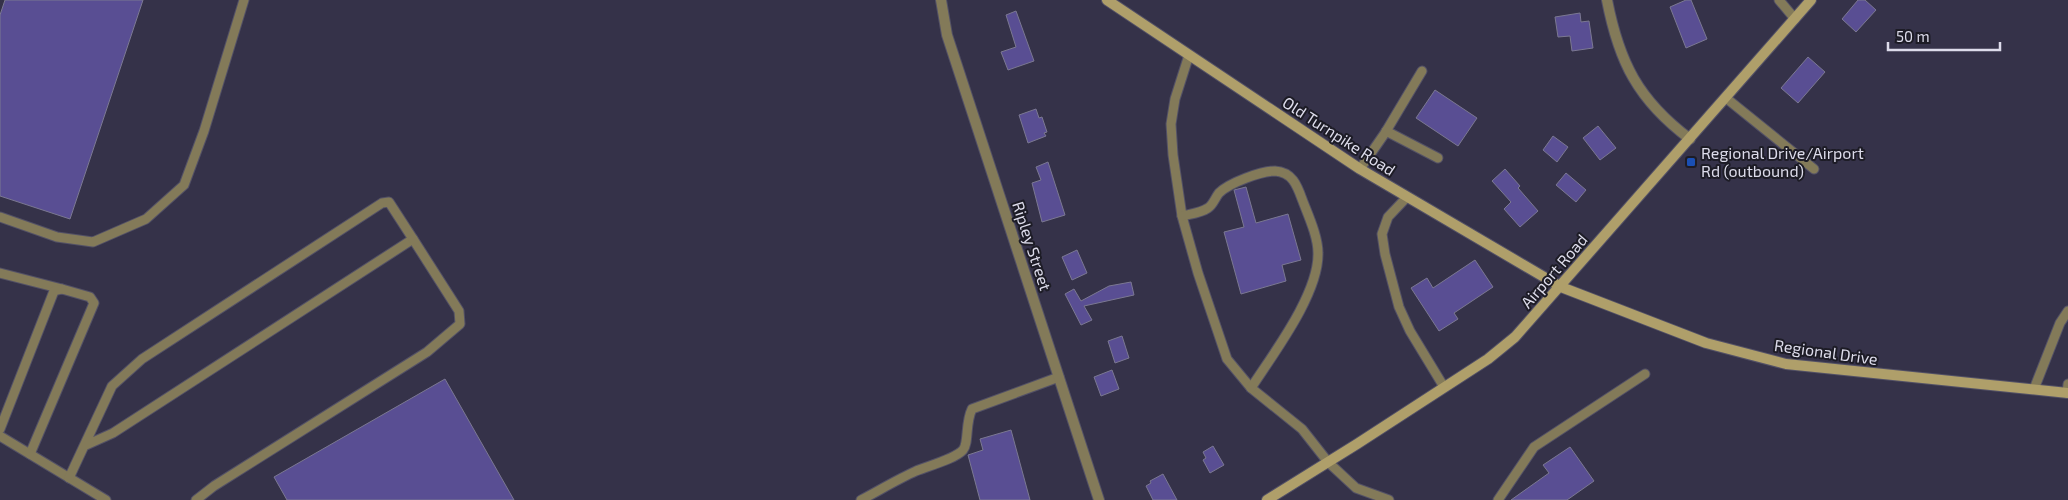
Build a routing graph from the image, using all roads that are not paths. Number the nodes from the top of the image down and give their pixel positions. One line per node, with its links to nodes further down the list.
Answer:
1 (244, 0): 19 (lane)
2 (941, 0): 26 (street, Ripley Street)
3 (1107, 0): 7 (street, Old Turnpike Road)
4 (1607, 0): 13 (street)
5 (1779, 0): 8 (lane)
6 (1811, 0): 8 (street, Airport Road)
7 (1120, 4): 9 (street, Old Turnpike Road)
8 (1795, 19): 11 (street, Airport Road)
9 (1189, 55): 15 (street, Old Turnpike Road); 18 (lane)
10 (1422, 71): 12 (lane)
11 (1726, 98): 13 (street, Airport Road); 16 (lane)
12 (1386, 131): 14 (lane); 15 (lane)
13 (1690, 139): 22 (street, Airport Road)
14 (1438, 158)
15 (1360, 169): 17 (street, Old Turnpike Road)
16 (1814, 169)
17 (1407, 197): 22 (street, Old Turnpike Road); 28 (lane)
18 (1182, 216): 27 (lane); 27 (lane)
19 (0, 218)
20 (413, 239): 33 (lane); 33 (lane); 38 (lane)
21 (0, 272): 23 (lane)
22 (1561, 287): 28 (street, Airport Road); 29 (street, Regional Drive)
23 (62, 289): 31 (lane); 34 (lane)
24 (2068, 311): 29 (lane)
25 (1645, 374): 43 (lane)
26 (1059, 377): 39 (lane); 40 (street, Ripley Street)
27 (1251, 388): 35 (lane)
28 (1444, 388): 35 (street, Airport Road)
29 (2034, 389): 30 (street, Regional Drive)
30 (2068, 390)
31 (0, 429)
32 (0, 436): 34 (lane)
33 (84, 446): 36 (lane)
34 (30, 454): 36 (lane)
35 (1328, 462): 41 (street, Airport Road); 42 (lane)
36 (69, 478): 37 (lane)
37 (106, 500)
38 (196, 500)
39 (861, 500)
40 (1100, 500)
41 (1267, 500)
42 (1389, 500)
43 (1498, 500)

